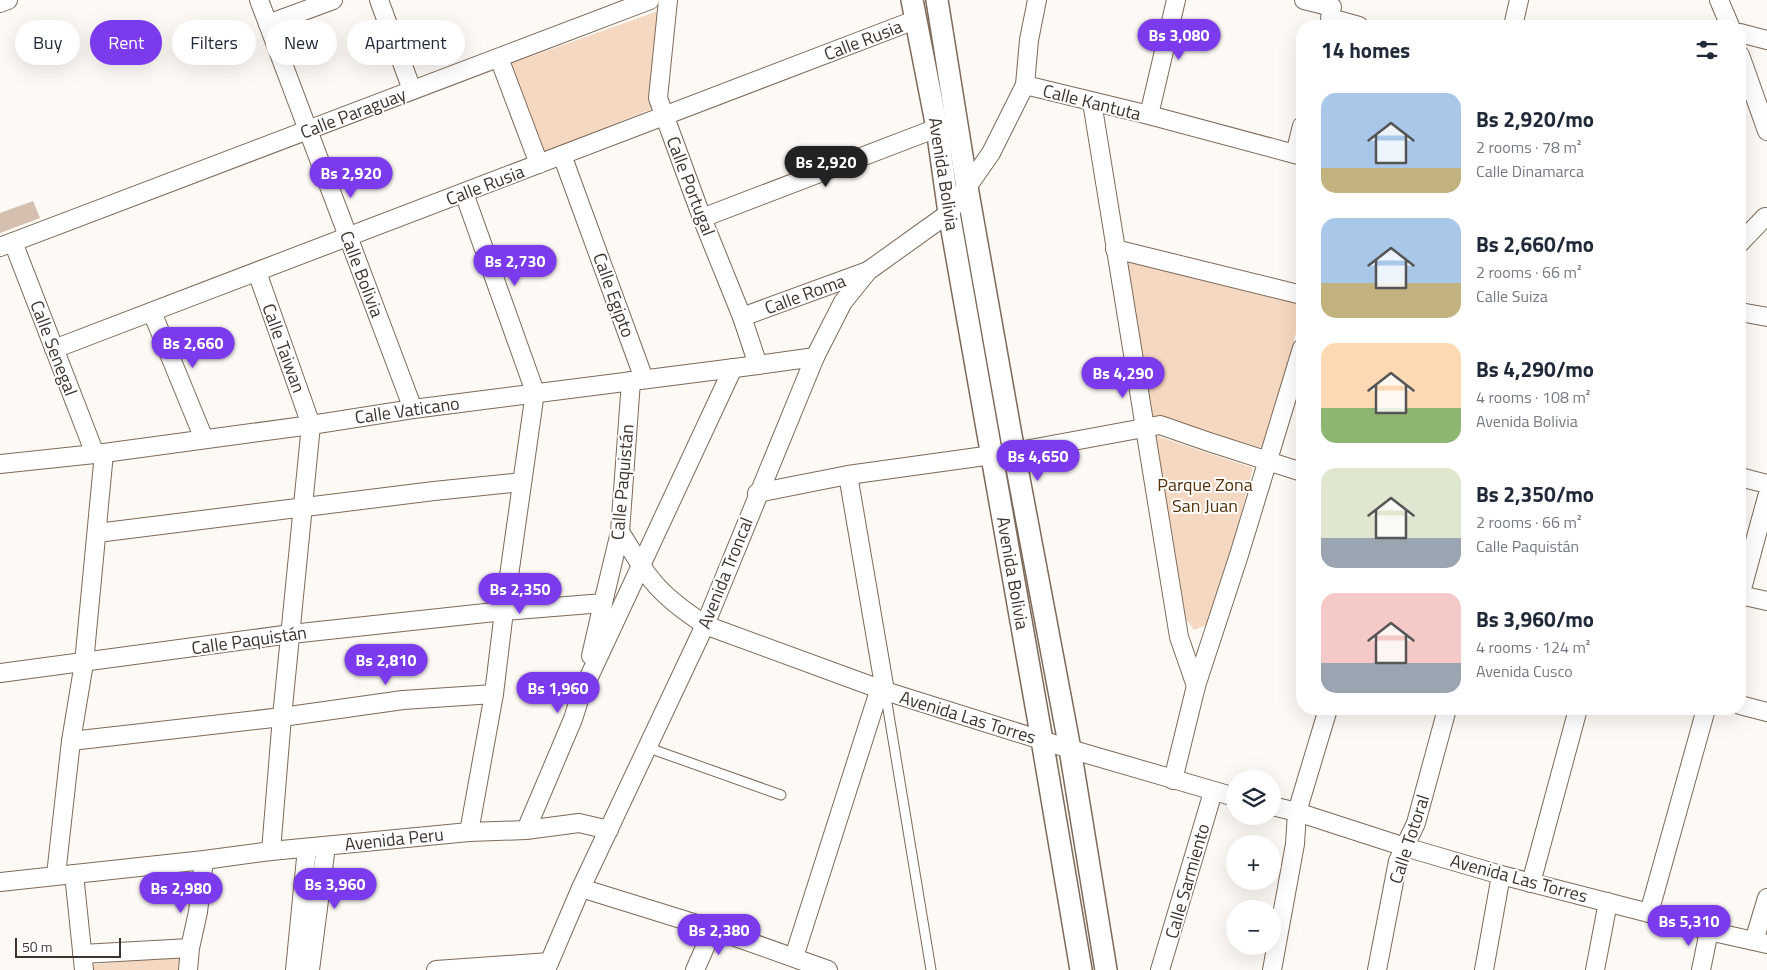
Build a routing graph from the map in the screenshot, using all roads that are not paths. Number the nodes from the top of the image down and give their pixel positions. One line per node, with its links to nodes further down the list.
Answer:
1 (8, 0): 13 (street)
2 (259, 0): 16 (street, Calle Bolivia)
3 (333, 0): 17 (street)
4 (379, 0): 27 (street)
5 (650, 0): 23 (street, Calle Paraguay)
6 (668, 0): 30 (street, Calle Portugal)
7 (937, 0): 37 (street, Avenida Bolivia)
8 (1036, 0): 26 (street)
9 (1176, 0): 29 (street)
10 (1304, 0): 15 (street)
11 (1519, 0): 19 (street)
12 (1719, 0): 20 (street)
13 (0, 3)
14 (913, 10): 30 (street, Calle Rusia); 31 (street, Avenida Bolivia)
15 (1331, 13): 18 (street)
16 (266, 20)
17 (279, 20)
18 (1346, 20)
19 (1515, 20)
20 (1727, 20)
21 (1746, 35): 22 (street)
22 (1767, 40)
23 (499, 58): 27 (street, Calle Paraguay); 36 (street)
24 (283, 65): 32 (street, Calle Bolivia)
25 (1746, 72): 33 (street)
26 (1025, 85): 28 (street, Calle Kantuta); 37 (street, Calle Kantuta)
27 (412, 90): 32 (street, Calle Paraguay)
28 (1092, 102): 29 (street, Calle Kantuta); 45 (street)
29 (1149, 116): 34 (street, Calle Kantuta)
30 (664, 117): 35 (street, Calle Rusia); 41 (street, Calle Portugal)
31 (937, 128): 39 (street, Avenida Bolivia); 41 (street)
32 (308, 130): 42 (street, Calle Bolivia); 44 (street, Calle Paraguay)
33 (1767, 131)
34 (1296, 154)
35 (562, 155): 36 (street, Calle Rusia); 58 (street, Calle Egipto)
36 (539, 164): 38 (street, Calle Rusia)
37 (967, 187): 39 (street, Calle Kantuta); 64 (street, Avenida Bolivia)
38 (464, 193): 42 (street, Calle Rusia); 59 (street)
39 (949, 212): 46 (street, Avenida Troncal); 66 (street, Avenida Bolivia)
40 (1765, 217): 43 (street)
41 (702, 218): 51 (street, Calle Portugal)
42 (348, 237): 47 (street, Calle Rusia); 60 (street, Calle Bolivia)
43 (1746, 237)
44 (6, 245): 53 (street, Calle Senegal)
45 (1115, 249): 48 (street); 62 (street)
46 (868, 271): 51 (street, Calle Roma); 54 (street, Avenida Troncal)
47 (257, 272): 49 (street, Calle Rusia); 61 (street, Calle Taiwan)
48 (1296, 294)
49 (152, 312): 53 (street, Calle Rusia); 63 (street)
50 (1746, 313): 52 (street)
51 (742, 317): 55 (street, Calle Portugal)
52 (1767, 317)
53 (54, 349): 65 (street, Calle Senegal)
54 (815, 356): 55 (street, Calle Vaticano); 74 (street, Avenida Troncal)
55 (758, 366): 56 (street, Calle Vaticano)
56 (733, 368): 58 (street, Calle Vaticano); 79 (street)
57 (1296, 368): 67 (street)
58 (638, 380): 59 (street, Calle Vaticano); 77 (street, Calle Paquistán)
59 (536, 392): 60 (street, Calle Vaticano); 72 (street)
60 (413, 408): 61 (street, Calle Vaticano)
61 (311, 425): 63 (street, Calle Vaticano); 76 (street)
62 (1144, 427): 64 (street); 67 (street); 89 (street)
63 (204, 439): 65 (street, Calle Vaticano)
64 (1014, 452): 66 (street); 103 (street, Avenida Bolivia)
65 (100, 453): 68 (street, Calle Vaticano); 78 (street)
66 (992, 455): 70 (street); 100 (street, Avenida Bolivia)
67 (1268, 461): 69 (street); 89 (street)
68 (0, 464)
69 (1296, 470)
70 (848, 475): 74 (street); 90 (street)
71 (1746, 479): 73 (street)
72 (522, 482): 76 (street); 84 (street)
73 (1767, 484)
74 (757, 493): 85 (street, Avenida Troncal)
75 (1767, 496): 80 (street)
76 (303, 507): 78 (street); 86 (street)
77 (620, 532): 79 (street, Avenida Las Torres); 83 (street, Calle Paquistán)
78 (98, 533): 87 (street)
79 (642, 565): 85 (street, Avenida Las Torres); 91 (street)
80 (1746, 574)
81 (1746, 597): 82 (street)
82 (1767, 601)
83 (603, 603): 84 (street, Calle Paquistán); 91 (street)
84 (504, 611): 86 (street, Calle Paquistán); 92 (street)
85 (704, 625): 90 (street, Avenida Las Torres); 102 (street, Avenida Troncal)
86 (291, 634): 87 (street, Calle Paquistán); 99 (street)
87 (84, 663): 88 (street, Calle Paquistán); 101 (street)
88 (0, 673)
89 (1196, 686): 104 (street)
90 (882, 689): 100 (street, Avenida Las Torres); 131 (street); 140 (lane)
91 (582, 692): 110 (street)
92 (494, 694): 99 (street); 112 (street)
93 (1746, 707): 94 (street)
94 (1767, 712)
95 (1326, 715): 109 (street)
96 (1445, 715): 114 (street, Calle Totoral)
97 (1576, 715): 122 (street)
98 (1704, 715): 126 (street)
99 (282, 716): 101 (street); 116 (street)
100 (1042, 740): 103 (street, Avenida Las Torres); 141 (street, Avenida Bolivia)
101 (71, 741): 119 (street)
102 (646, 747): 106 (lane); 111 (street, Avenida Troncal)
103 (1070, 749): 104 (street, Avenida Las Torres); 142 (street, Avenida Bolivia)
104 (1173, 780): 105 (street, Avenida Las Torres)
105 (1213, 792): 107 (street, Avenida Las Torres); 143 (street, Calle Sarmiento)
106 (781, 795)
107 (1226, 795)
108 (1281, 808): 109 (street, Avenida Las Torres)
109 (1297, 812): 114 (street, Avenida Las Torres); 144 (street)
110 (526, 830): 111 (street, Avenida Peru); 112 (street, Avenida Peru)
111 (610, 830): 123 (street, Avenida Troncal)
112 (468, 832): 113 (street, Avenida Peru)
113 (326, 846): 115 (street, Avenida Peru); 136 (street)
114 (1405, 847): 120 (street, Avenida Las Torres); 145 (street, Calle Totoral)
115 (307, 848): 116 (street, Avenida Peru); 135 (street)
116 (271, 851): 117 (street, Avenida Peru)
117 (204, 860): 118 (street, Avenida Peru); 130 (street)
118 (74, 874): 119 (street, Avenida Peru); 132 (street)
119 (56, 875): 121 (street, Avenida Peru)
120 (1500, 875): 122 (street, Avenida Las Torres); 146 (street)
121 (0, 882)
122 (1532, 883): 125 (street, Avenida Las Torres)
123 (581, 888): 127 (street); 133 (street, Avenida Troncal)
124 (1767, 898): 129 (street)
125 (1608, 902): 126 (street, Avenida Las Torres); 147 (street)
126 (1649, 913): 128 (street, Avenida Las Torres)
127 (714, 929): 131 (street); 138 (street)
128 (1709, 931): 129 (street, Avenida Las Torres); 148 (street)
129 (1761, 942)
130 (190, 948): 132 (street); 134 (street)
131 (794, 958): 139 (street)
132 (83, 962)
133 (547, 966): 137 (street)
134 (188, 970)
135 (295, 970)
136 (310, 970)
137 (436, 970)
138 (695, 970)
139 (828, 970)
140 (931, 970)
141 (1081, 970)
142 (1106, 970)
143 (1160, 970)
144 (1272, 970)
145 (1377, 970)
146 (1484, 970)
147 (1595, 970)
148 (1701, 970)

